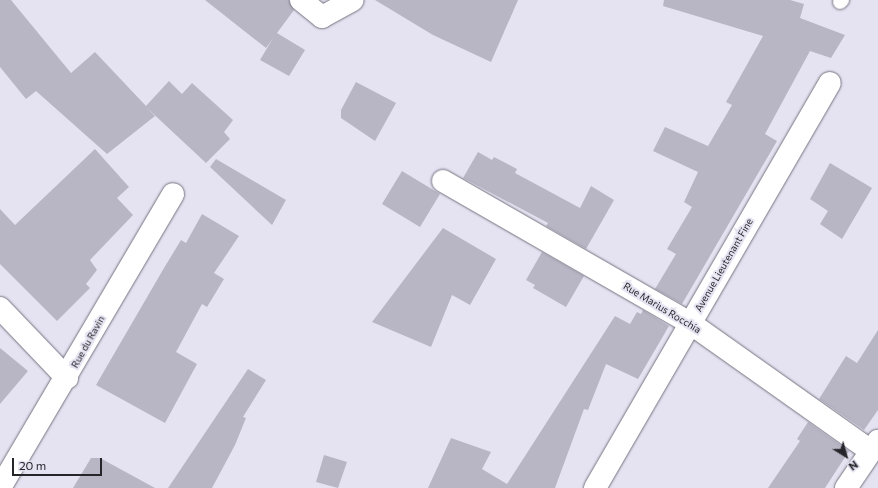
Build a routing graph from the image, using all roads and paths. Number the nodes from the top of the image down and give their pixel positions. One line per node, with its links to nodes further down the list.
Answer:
1 (301, 0): 2 (street)
2 (353, 0)
3 (830, 83): 7 (street, Avenue Lieutenant Fine)
4 (443, 181): 7 (street, Rue Marius Rocchia)
5 (173, 194): 8 (street, Rue du Ravin)
6 (0, 308): 8 (street)
7 (690, 323): 9 (street, Rue Marius Rocchia); 11 (street, Avenue Lieutenant Fine)
8 (67, 378): 10 (street, Rue du Ravin)
9 (875, 446): 12 (street)
10 (0, 488)
11 (595, 488)
12 (846, 488)

